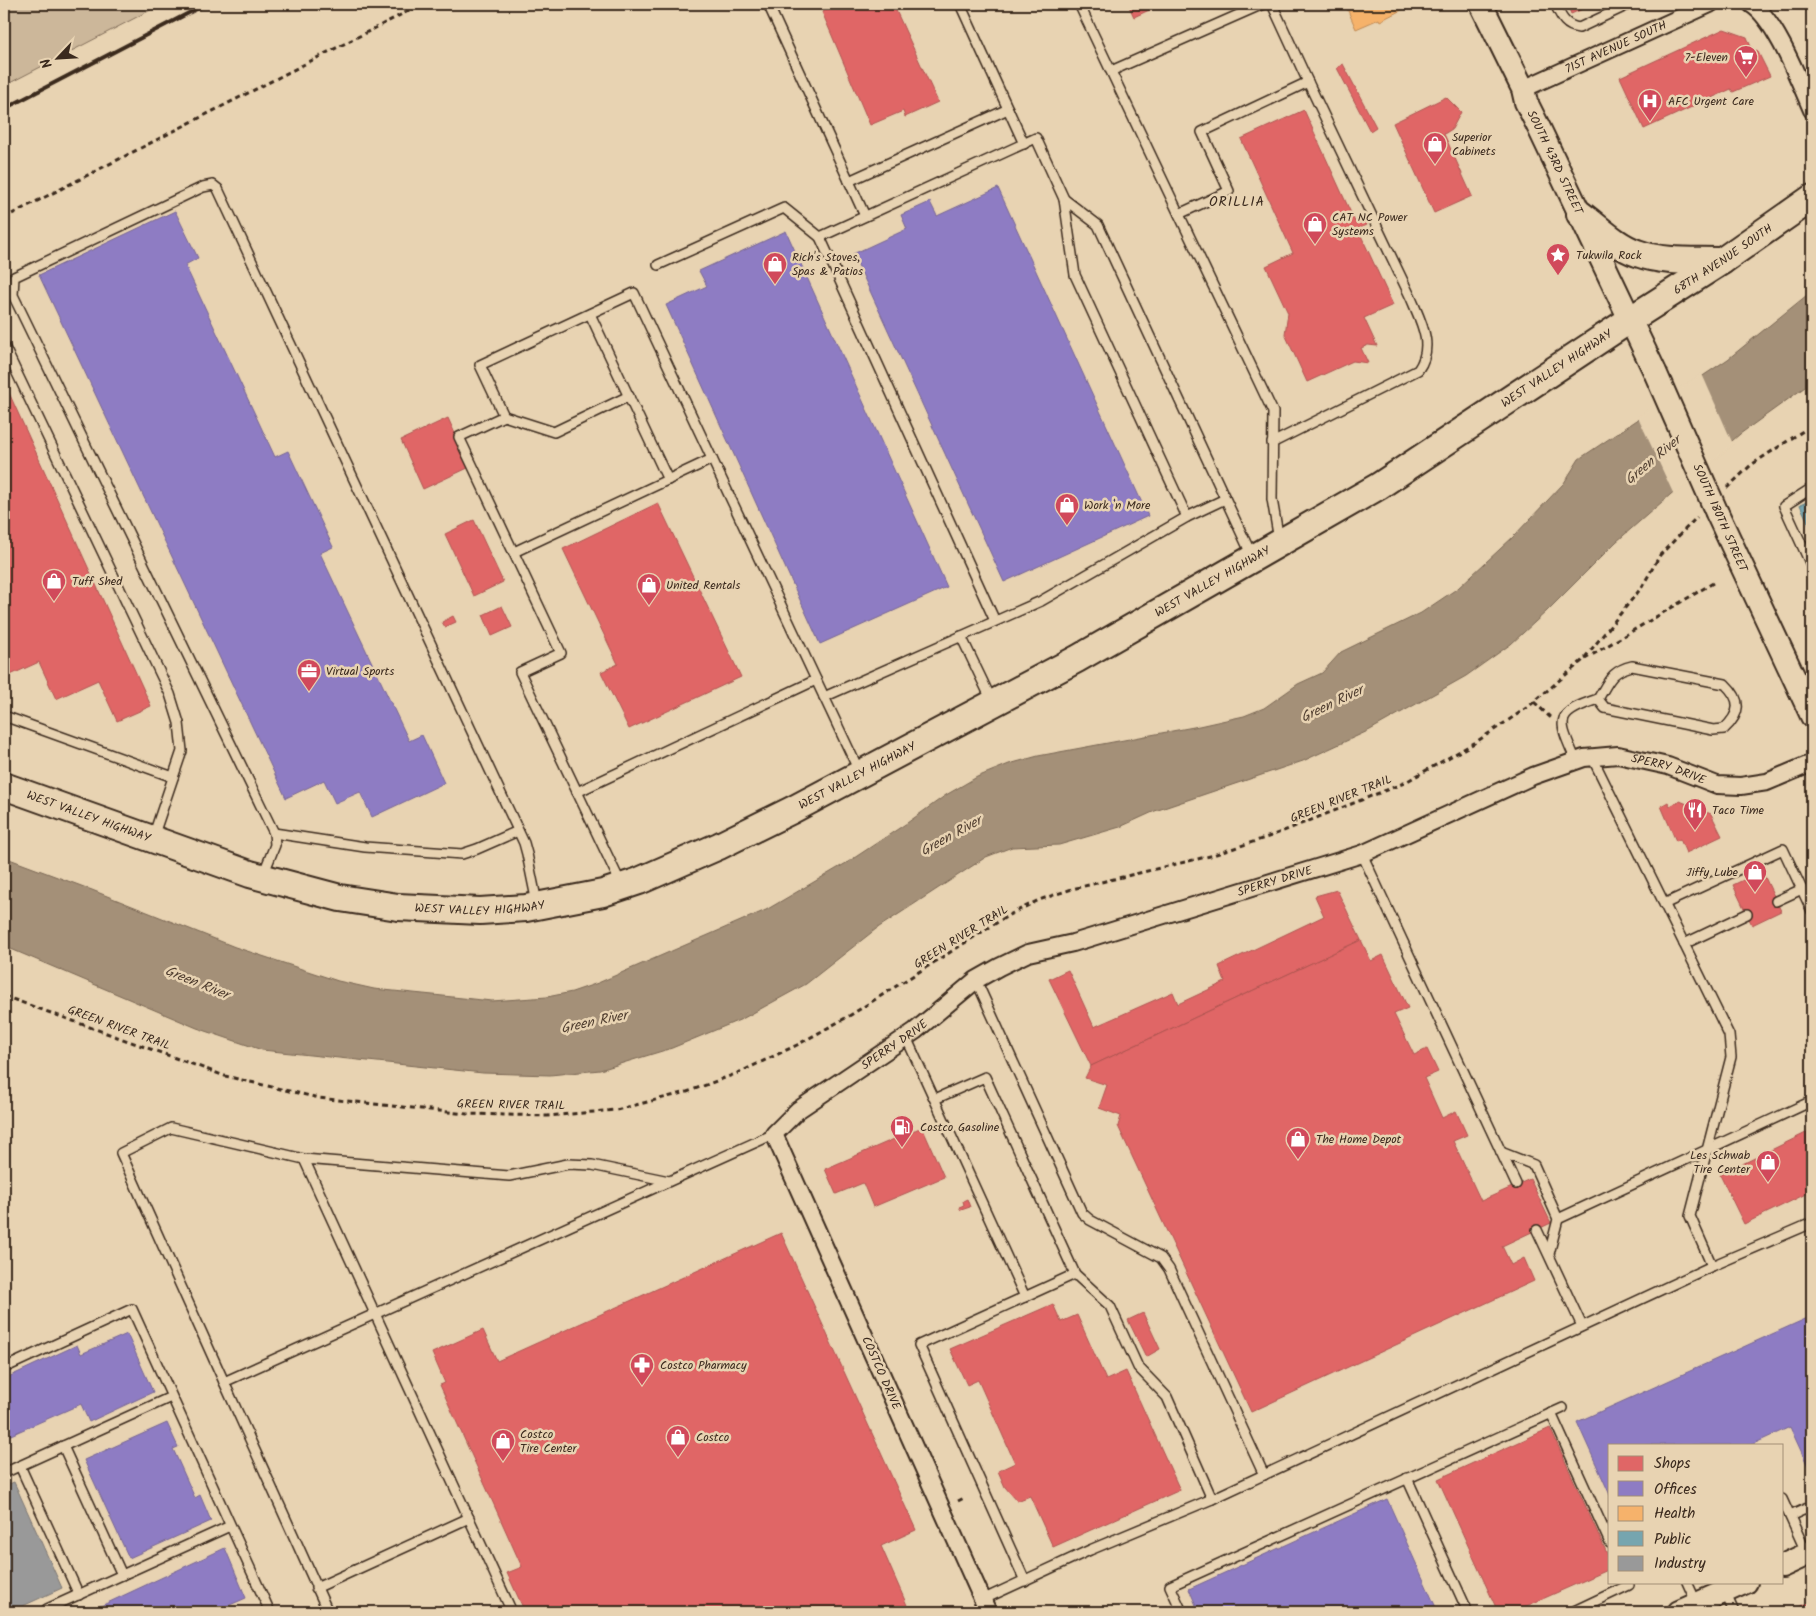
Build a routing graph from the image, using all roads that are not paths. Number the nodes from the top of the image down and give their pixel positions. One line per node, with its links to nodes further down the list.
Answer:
1 (768, 4): 17 (lane)
2 (960, 4): 14 (lane)
3 (1079, 4): 11 (lane)
4 (1263, 4): 11 (lane)
5 (1272, 4): 12 (lane)
6 (1481, 4): 13 (main road, SOUTH 43RD STREET)
7 (1555, 4): 8 (lane)
8 (1630, 4)
9 (1710, 4): 13 (street, 71ST AVENUE SOUTH)
10 (1751, 4): 15 (street)
11 (1111, 71): 20 (lane)
12 (1308, 82): 20 (lane); 31 (lane)
13 (1523, 89): 21 (main road, SOUTH 43RD STREET)
14 (1008, 109): 16 (lane); 17 (lane)
15 (1812, 110)
16 (1024, 144): 19 (lane); 22 (lane)
17 (849, 181): 22 (lane)
18 (1812, 198): 24 (main road, 68TH AVENUE SOUTH)
19 (1064, 199): 35 (lane); 36 (lane)
20 (1179, 214): 31 (lane)
21 (1580, 214): 24 (main road); 27 (main road, SOUTH 43RD STREET)
22 (865, 216): 23 (lane)
23 (820, 237): 25 (lane); 41 (lane)
24 (1722, 261): 27 (main road, 68TH AVENUE SOUTH)
25 (658, 265)
26 (590, 314): 29 (lane); 30 (lane); 32 (lane)
27 (1631, 319): 37 (main road, WEST VALLEY HIGHWAY); 48 (main road, SOUTH 180TH STREET, bridge)
28 (4, 346): 52 (lane)
29 (628, 396): 30 (lane); 33 (lane)
30 (504, 416): 38 (lane)
31 (1272, 442): 37 (lane)
32 (712, 459): 33 (lane); 43 (lane)
33 (668, 480): 38 (lane)
34 (1812, 488): 40 (lane)
35 (1225, 499): 36 (lane); 39 (lane)
36 (1187, 517): 41 (lane)
37 (1280, 543): 39 (main road, WEST VALLEY HIGHWAY)
38 (514, 552): 54 (lane)
39 (1253, 558): 46 (main road, WEST VALLEY HIGHWAY)
40 (1812, 567)
41 (995, 621): 42 (lane)
42 (961, 636): 44 (lane); 46 (lane)
43 (816, 680): 44 (lane); 54 (lane)
44 (824, 697): 51 (lane)
45 (1598, 699): 45 (lane); 49 (lane)
46 (993, 703): 51 (main road, WEST VALLEY HIGHWAY)
47 (4, 716): 52 (lane)
48 (1812, 716)
49 (1584, 759): 50 (street, SPERRY DRIVE); 58 (street, SPERRY DRIVE); 63 (lane)
50 (1812, 763)
51 (860, 774): 60 (main road, WEST VALLEY HIGHWAY)
52 (173, 777): 57 (lane)
53 (4, 786): 57 (main road, WEST VALLEY HIGHWAY)
54 (577, 792): 60 (lane)
55 (518, 831): 56 (lane); 56 (lane); 64 (lane)
56 (274, 833): 59 (lane)
57 (152, 839): 59 (main road, WEST VALLEY HIGHWAY)
58 (1362, 854): 68 (street, SPERRY DRIVE); 74 (lane)
59 (263, 878): 64 (main road, WEST VALLEY HIGHWAY)
60 (622, 887): 64 (main road, WEST VALLEY HIGHWAY)
61 (1802, 889): 62 (lane); 63 (lane); 65 (lane)
62 (1776, 901)
63 (1664, 904): 67 (lane)
64 (537, 906)
65 (1812, 911)
66 (1747, 914): 67 (lane)
67 (1684, 944): 73 (lane)
68 (976, 980): 69 (street, SPERRY DRIVE); 95 (lane)
69 (906, 1037): 70 (lane); 72 (street, SPERRY DRIVE)
70 (935, 1099): 83 (lane); 84 (lane)
71 (1812, 1101): 73 (lane)
72 (774, 1134): 76 (lane); 114 (street, COSTCO DRIVE)
73 (1706, 1150): 78 (lane); 82 (lane)
74 (1501, 1152): 77 (lane); 78 (lane)
75 (304, 1159): 76 (lane); 85 (lane); 88 (lane)
76 (670, 1181): 85 (lane)
77 (1516, 1184)
78 (1558, 1219): 81 (lane)
79 (1812, 1223): 82 (lane)
80 (1537, 1230): 81 (lane)
81 (1549, 1254): 86 (lane)
82 (1712, 1266): 86 (lane)
83 (1075, 1274): 84 (lane); 97 (lane)
84 (1025, 1297): 107 (lane)
85 (375, 1314): 88 (lane); 101 (lane)
86 (1582, 1326): 95 (lane)
87 (4, 1368): 89 (lane)
88 (224, 1382): 111 (lane)
89 (172, 1397): 92 (lane); 102 (lane)
90 (1563, 1408): 91 (lane)
91 (1551, 1413): 96 (lane); 103 (lane)
92 (63, 1446): 93 (lane); 106 (lane)
93 (20, 1466): 94 (lane); 113 (lane)
94 (4, 1473)
95 (1264, 1475): 97 (lane)
96 (1407, 1478): 120 (lane); 121 (lane)
97 (1212, 1499): 107 (lane)
98 (1784, 1503): 100 (lane)
99 (1812, 1506): 100 (lane)
100 (1790, 1516): 104 (lane)
101 (469, 1518): 111 (lane); 119 (lane)
102 (230, 1526): 106 (lane); 117 (lane)
103 (1608, 1539)
104 (1810, 1553): 105 (main road)
105 (1784, 1565)
106 (122, 1575): 113 (lane)
107 (1025, 1581): 114 (lane)
108 (1626, 1584): 122 (lane)
109 (1687, 1584): 115 (lane)
110 (1742, 1584): 112 (main road)
111 (316, 1588): 118 (lane)
112 (1725, 1592): 115 (main road); 123 (lane)
113 (79, 1595): 116 (lane)
114 (985, 1606)
115 (1688, 1608)
116 (47, 1609)
117 (270, 1612)
118 (328, 1612)
119 (512, 1612)
120 (1182, 1612)
121 (1468, 1612)
122 (1572, 1612)
123 (1734, 1612)

